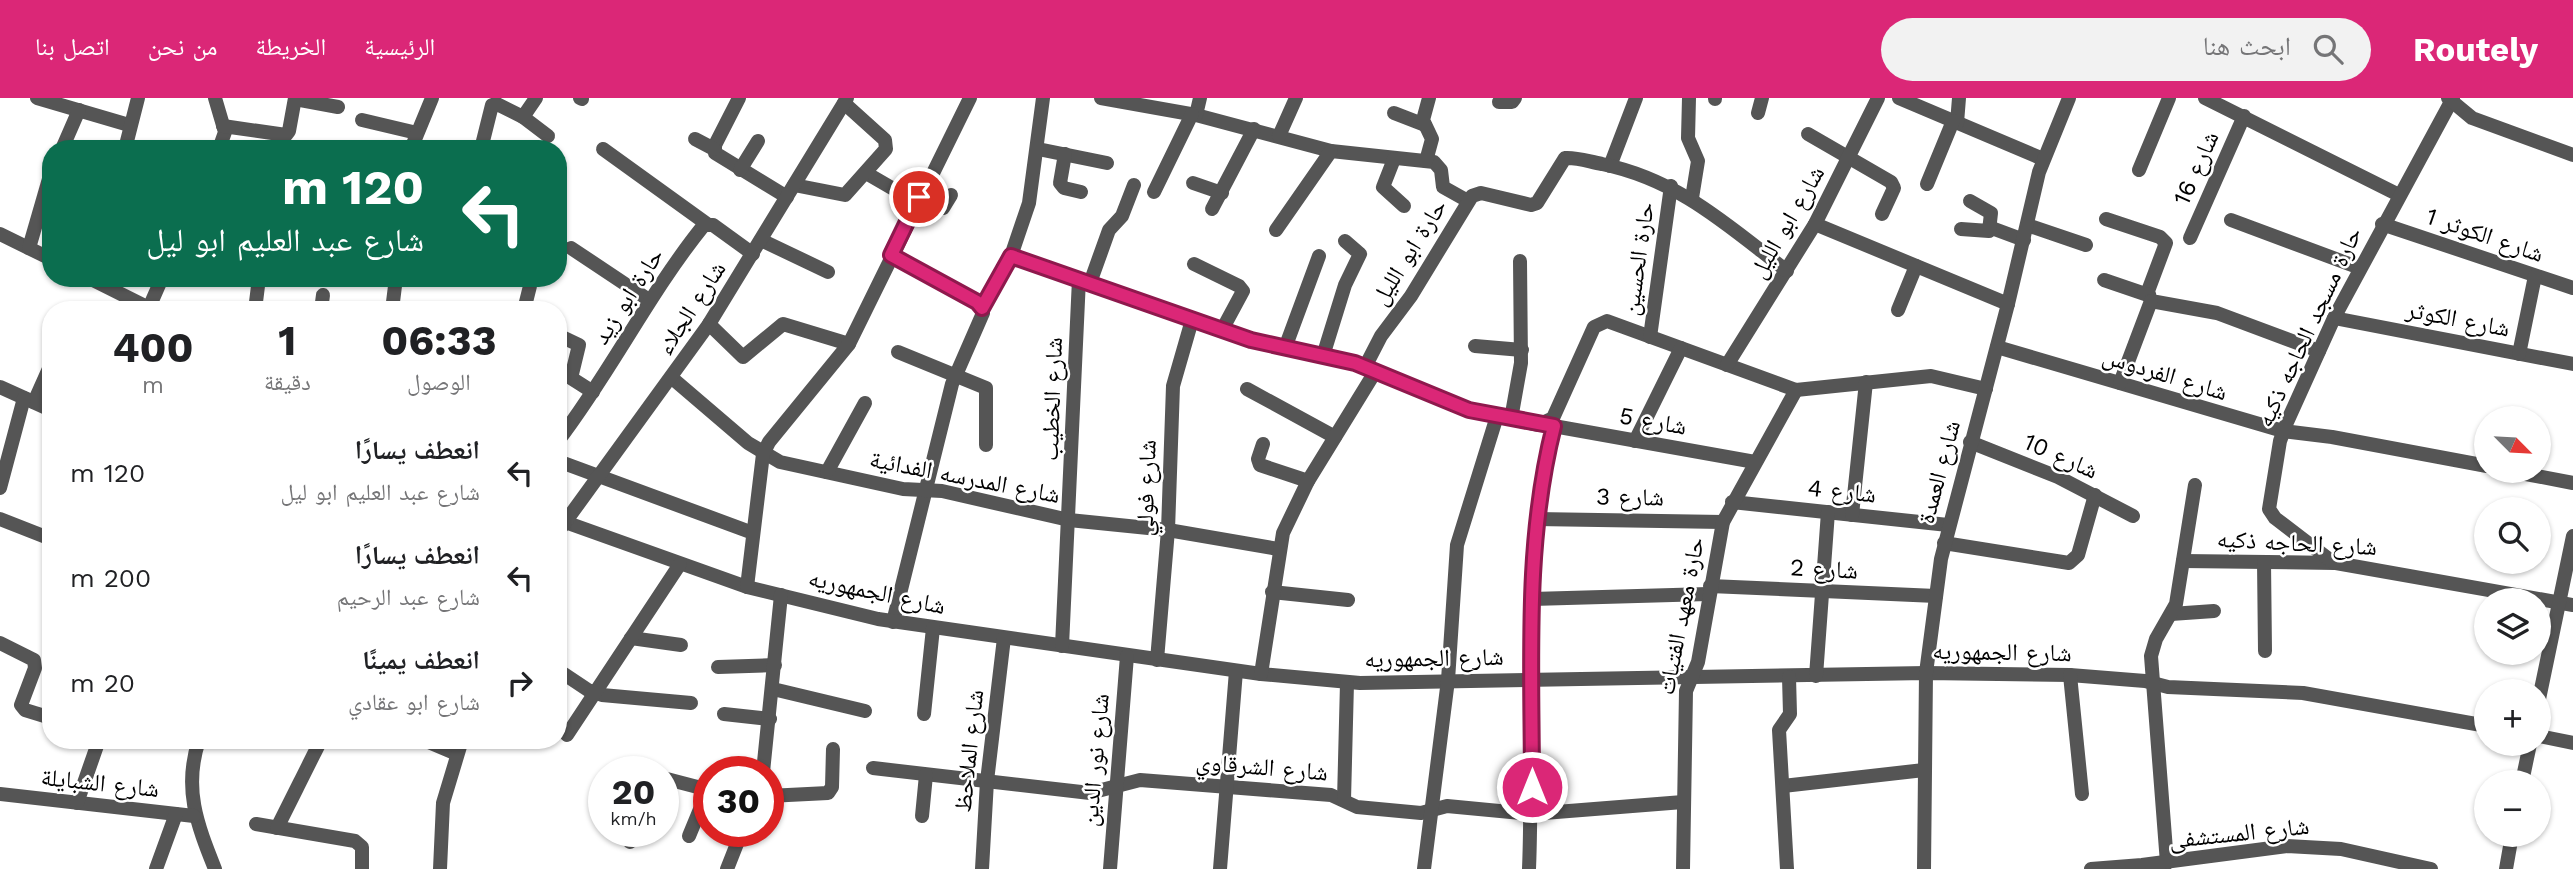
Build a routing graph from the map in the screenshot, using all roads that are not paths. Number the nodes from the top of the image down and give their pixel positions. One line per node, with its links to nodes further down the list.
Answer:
1 (37, 98): 28 (street)
2 (138, 98): 35 (street)
3 (215, 98): 37 (street)
4 (295, 98): 27 (street); 37 (street)
5 (432, 98): 39 (street)
6 (536, 98): 31 (street)
7 (739, 98): 51 (street)
8 (970, 98): 76 (street)
9 (1043, 98): 52 (street)
10 (1101, 98): 30 (street)
11 (1200, 98): 30 (street)
12 (1296, 98): 42 (street)
13 (1429, 98): 36 (street)
14 (1515, 98): 26 (street)
15 (1636, 98): 61 (street)
16 (1689, 98): 75 (street)
17 (1878, 98): 58 (street, شارع ابو الليل)
18 (1899, 98): 34 (street)
19 (1959, 98): 34 (street)
20 (2069, 98): 57 (street, شارع العمدة)
21 (2169, 98): 63 (street)
22 (2205, 98): 32 (street)
23 (2451, 99): 55 (street); 74 (street, حارة مسجد الحاجه ذكيه)
24 (845, 100): 64 (street); 69 (street, شارع الجلاء)
25 (494, 102): 31 (street); 48 (street)
26 (1499, 102)
27 (338, 107)
28 (79, 110): 35 (street); 44 (street)
29 (1394, 113): 36 (street)
30 (1194, 114): 38 (street); 71 (street)
31 (523, 117): 41 (street)
32 (2244, 117): 74 (street); 93 (street, شارع 16)
33 (362, 120): 39 (street)
34 (1955, 122): 57 (street); 66 (street)
35 (129, 125): 45 (street)
36 (1425, 125): 59 (street)
37 (223, 126): 46 (street)
38 (1254, 129): 42 (street); 72 (street)
39 (417, 133): 47 (street)
40 (1808, 134): 58 (street)
41 (548, 136)
42 (1279, 136): 53 (street)
43 (695, 139): 51 (street)
44 (66, 140)
45 (126, 140)
46 (223, 140)
47 (414, 140)
48 (483, 140)
49 (758, 141): 62 (street)
50 (603, 149): 85 (street)
51 (714, 149): 62 (street)
52 (1038, 149): 54 (street); 102 (street)
53 (1331, 151): 56 (street); 90 (street)
54 (1065, 154): 60 (street); 70 (street)
55 (2573, 155)
56 (1394, 159): 59 (street); 80 (street)
57 (2043, 159): 91 (street, شارع العمدة)
58 (1849, 160): 82 (street); 86 (street, شارع ابو الليل)
59 (1426, 161): 77 (street)
60 (1107, 163)
61 (1610, 166): 68 (street, حارة ابو الليل); 77 (street, حارة ابو الليل)
62 (740, 170): 69 (street)
63 (2139, 170)
64 (866, 173): 69 (street); 76 (street)
65 (1193, 183): 72 (street)
66 (1927, 184)
67 (1134, 185): 112 (street, شارع الخطيب)
68 (1671, 186): 75 (street, حارة ابو الليل); 125 (street, حارة الحسين)
69 (791, 191): 94 (street, شارع الجلاء)
70 (1081, 191)
71 (1154, 192)
72 (1222, 193): 81 (street)
73 (951, 195): 76 (street)
74 (2399, 195): 87 (street, حارة مسجد الحاجه ذكيه)
75 (1692, 198): 108 (street, حارة ابو الليل)
76 (918, 199): 101 (street)
77 (1468, 201): 139 (street, حارة ابو الليل)
78 (1970, 201): 88 (street)
79 (42, 204): 97 (street)
80 (1404, 206)
81 (1212, 209)
82 (1882, 214)
83 (2106, 219): 115 (street)
84 (2231, 220): 107 (street)
85 (707, 224): 100 (street); 116 (street, حارة ابو زيد)
86 (1815, 224): 106 (street); 108 (street, شارع ابو الليل)
87 (2382, 224): 107 (street, حارة مسجد الحاجه ذكيه); 110 (street, شارع الكوثر 1)
88 (1989, 227): 89 (street); 91 (street)
89 (1961, 229)
90 (1276, 230)
91 (2025, 232): 96 (street); 118 (street, شارع العمدة)
92 (0, 234): 97 (street)
93 (2190, 237)
94 (761, 240): 100 (street, شارع الجلاء); 109 (street)
95 (1345, 241): 136 (street)
96 (2086, 245)
97 (29, 248): 99 (street)
98 (571, 248): 116 (street)
99 (42, 254)
100 (753, 254): 123 (street, شارع الجلاء)
101 (891, 255): 119 (street); 127 (street)
102 (1011, 256): 112 (street, شارع 5); 119 (street)
103 (1319, 256): 130 (street)
104 (1520, 261): 132 (street)
105 (1194, 264): 124 (street)
106 (1916, 266): 118 (street); 120 (street)
107 (2360, 268): 121 (street, حارة مسجد الحاجه ذكيه)
108 (1787, 271): 138 (street, شارع ابو الليل)
109 (828, 272)
110 (2535, 276): 114 (street, شارع الكوثر 1); 135 (street)
111 (2104, 280): 115 (street)
112 (1085, 281): 122 (street, شارع 5); 183 (street, شارع الخطيب)
113 (107, 287): 117 (street)
114 (2573, 288)
115 (2150, 298): 133 (street); 144 (street)
116 (649, 300): 149 (street, حارة ابو زيد)
117 (134, 301)
118 (2008, 304): 129 (street, شارع العمدة)
119 (982, 308): 140 (street)
120 (1898, 310)
121 (2334, 318): 133 (street, حارة مسجد الحاجه ذكيه); 135 (street, شارع الكوثر)
122 (1192, 320): 124 (street, شارع 5); 187 (street, شارع فولي)
123 (709, 324): 127 (street); 142 (street, شارع الجلاء)
124 (1222, 330): 130 (street, شارع 5)
125 (1650, 337): 131 (street); 154 (street)
126 (567, 339): 149 (street)
127 (849, 344): 162 (street)
128 (1475, 345): 132 (street)
129 (1997, 347): 144 (street, شارع الفردوس); 147 (street, شارع العمدة)
130 (1286, 348): 136 (street, شارع 5)
131 (1681, 348): 138 (street); 158 (street)
132 (1521, 350): 153 (street)
133 (2319, 351): 156 (street, حارة مسجد الحاجه ذكيه)
134 (898, 352): 140 (street)
135 (2519, 354): 137 (street, شارع الكوثر)
136 (1323, 356): 139 (street, شارع 5)
137 (2573, 364)
138 (1727, 365): 148 (street)
139 (1370, 370): 153 (street, شارع 5); 157 (street, حارة ابو الليل)
140 (956, 375): 160 (street); 174 (street)
141 (42, 378): 150 (street)
142 (672, 379): 162 (street, شارع المدرسه الفدائية); 168 (street, شارع الجلاء)
143 (1866, 382): 147 (street); 148 (street); 178 (street)
144 (2120, 383): 156 (street, شارع الفردوس)
145 (0, 387): 150 (street)
146 (1247, 389): 157 (street)
147 (1986, 389): 159 (street, شارع العمدة)
148 (1796, 390): 163 (street, حارة معهد الفتيات)
149 (593, 392): 155 (street, حارة ابو زيد)
150 (29, 400): 152 (street); 166 (street)
151 (865, 403): 167 (street)
152 (42, 406)
153 (1504, 418): 154 (street, شارع 5); 230 (street)
154 (1549, 425): 158 (street, شارع 5); 181 (street)
155 (567, 428)
156 (2283, 431): 164 (street, شارع الفردوس); 195 (street, حارة مسجد الحاجه ذكيه)
157 (1335, 438): 170 (street, حارة ابو الليل)
158 (1635, 441): 163 (street, شارع 5)
159 (1970, 443): 175 (street, شارع 10); 185 (street, شارع العمدة)
160 (986, 444)
161 (1263, 444): 170 (street)
162 (763, 454): 167 (street, شارع المدرسه الفدائية); 188 (street)
163 (1755, 463): 176 (street, حارة معهد الفتيات)
164 (2474, 463)
165 (567, 464): 168 (street)
166 (3, 466): 173 (street)
167 (827, 472): 174 (street, شارع المدرسه الفدائية)
168 (599, 474): 182 (street, شارع الجلاء); 188 (street)
169 (2552, 479): 171 (street)
170 (1308, 481): 192 (street, حارة ابو الليل)
171 (2573, 483)
172 (2195, 485): 193 (street)
173 (0, 488)
174 (924, 490): 183 (street, شارع المدرسه الفدائية); 208 (street)
175 (2095, 495): 179 (street, شارع 10); 191 (street)
176 (1732, 502): 177 (street, شارع 4); 184 (street, حارة معهد الفتيات)
177 (1828, 512): 178 (street, شارع 4); 199 (street)
178 (1852, 515): 185 (street, شارع 4)
179 (2133, 516)
180 (0, 519): 189 (street)
181 (1536, 519): 184 (street, شارع 3); 203 (street)
182 (567, 520)
183 (1069, 520): 187 (street, شارع المدرسه الفدائية); 214 (street, شارع الخطيب)
184 (1723, 522): 198 (street, حارة معهد الفتيات)
185 (1948, 525): 191 (street, شارع العمدة)
186 (567, 529): 196 (street, شارع الجمهوريه)
187 (1168, 530): 192 (street, شارع المدرسه الفدائية); 217 (street, شارع فولي)
188 (753, 533): 197 (street)
189 (42, 535)
190 (2573, 536): 205 (street)
191 (1944, 543): 202 (street, شارع العمدة)
192 (1278, 549): 200 (street, حارة ابو الليل)
193 (2183, 561): 194 (street, شارع الحاجه ذكيه); 207 (street)
194 (2264, 562): 195 (street, شارع الحاجه ذكيه); 215 (street)
195 (2334, 563): 205 (street, شارع الحاجه ذكيه)
196 (680, 564): 197 (street, شارع الجمهوريه); 210 (street)
197 (747, 587): 201 (street, شارع الجمهوريه)
198 (1709, 590): 199 (street, شارع 2); 203 (street, شارع 2); 227 (street, حارة معهد الفتيات)
199 (1822, 591): 202 (street, شارع 2); 225 (street)
200 (1272, 592): 204 (street); 222 (street, حارة ابو الليل)
201 (781, 595): 208 (street, شارع الجمهوريه); 218 (street)
202 (1936, 596): 221 (street, شارع العمدة)
203 (1532, 599): 228 (street)
204 (1348, 600)
205 (2566, 604): 229 (street)
206 (2214, 611): 207 (street)
207 (2171, 614): 232 (street)
208 (893, 622): 209 (street, شارع الجمهوريه)
209 (933, 628): 211 (street, شارع الجمهوريه); 238 (street)
210 (631, 638): 213 (street); 234 (street)
211 (1004, 638): 214 (street, شارع الجمهوريه); 254 (street, شارع الملاحظ)
212 (0, 643): 239 (street)
213 (681, 646)
214 (1062, 646): 216 (street, شارع الجمهوريه)
215 (2265, 650)
216 (1127, 656): 217 (street, شارع الجمهوريه); 257 (street, شارع نور الدين)
217 (1157, 660): 220 (street, شارع الجمهوريه)
218 (775, 664): 219 (street); 233 (street)
219 (718, 667)
220 (1237, 671): 222 (street, شارع الجمهوريه); 256 (street)
221 (1926, 673): 223 (street, شارع الجمهوريه); 225 (street, شارع الجمهوريه); 252 (street, شارع العمدة)
222 (1261, 674): 231 (street, شارع الجمهوريه)
223 (2070, 675): 232 (street, شارع الجمهوريه); 259 (street)
224 (567, 676): 234 (street)
225 (1816, 676): 226 (street, شارع الجمهوريه)
226 (1789, 677): 227 (street, شارع الجمهوريه); 255 (street)
227 (1692, 678): 228 (street, شارع الجمهوريه); 262 (street, حارة معهد الفتيات)
228 (1532, 679): 230 (street, شارع الجمهوريه); 266 (street)
229 (2545, 679)
230 (1448, 680): 231 (street, شارع الجمهوريه); 264 (street)
231 (1347, 683): 261 (street)
232 (2153, 683): 241 (street, شارع الجمهوريه); 275 (street)
233 (773, 689): 236 (street); 240 (street)
234 (595, 693): 235 (street); 242 (street)
235 (691, 703)
236 (865, 711)
237 (724, 714): 240 (street)
238 (925, 714)
239 (42, 715)
240 (770, 719): 250 (street)
241 (2474, 724)
242 (568, 735)
243 (2551, 738): 244 (street)
244 (2573, 743)
245 (96, 749): 263 (street)
246 (197, 749): 267 (street)
247 (316, 749): 271 (street)
248 (458, 749): 280 (street)
249 (833, 749): 260 (street)
250 (765, 756)
251 (873, 768): 253 (street, شارع الشرقاوي)
252 (1924, 770): 255 (street); 289 (street, شارع العمدة)
253 (926, 775): 254 (street, شارع الشرقاوي); 268 (street)
254 (987, 781): 257 (street, شارع الشرقاوي); 282 (street, شارع الملاحظ)
255 (1783, 786): 288 (street)
256 (1225, 787): 257 (street, شارع الشرقاوي); 261 (street, شارع الشرقاوي); 284 (street)
257 (1115, 788): 283 (street, شارع نور الدين)
258 (0, 794): 263 (street, شارع الشبايلة)
259 (2082, 794)
260 (784, 795)
261 (1344, 800): 264 (street, شارع الشرقاوي)
262 (1683, 802): 266 (street, شارع الشرقاوي); 287 (street, حارة معهد الفتيات)
263 (76, 803): 265 (street, شارع الشبايلة)
264 (1433, 810): 266 (street, شارع الشرقاوي); 285 (street)
265 (176, 814): 267 (street, شارع الشبايلة); 277 (street)
266 (1531, 814): 286 (street)
267 (194, 816): 278 (street)
268 (922, 816)
269 (256, 824): 271 (street)
270 (693, 827): 272 (street)
271 (277, 828): 279 (street)
272 (689, 836)
273 (736, 847): 281 (street)
274 (2510, 847): 292 (street)
275 (2167, 863): 276 (street, شارع المستشفى); 291 (street, شارع المستشفى)
276 (2142, 867): 290 (street, شارع المستشفى)
277 (156, 869)
278 (215, 869)
279 (362, 869)
280 (440, 869)
281 (727, 869)
282 (982, 869)
283 (1110, 869)
284 (1220, 869)
285 (1424, 869)
286 (1529, 869)
287 (1683, 869)
288 (1787, 869)
289 (1924, 869)
290 (2091, 869)
291 (2431, 869)
292 (2506, 869)

